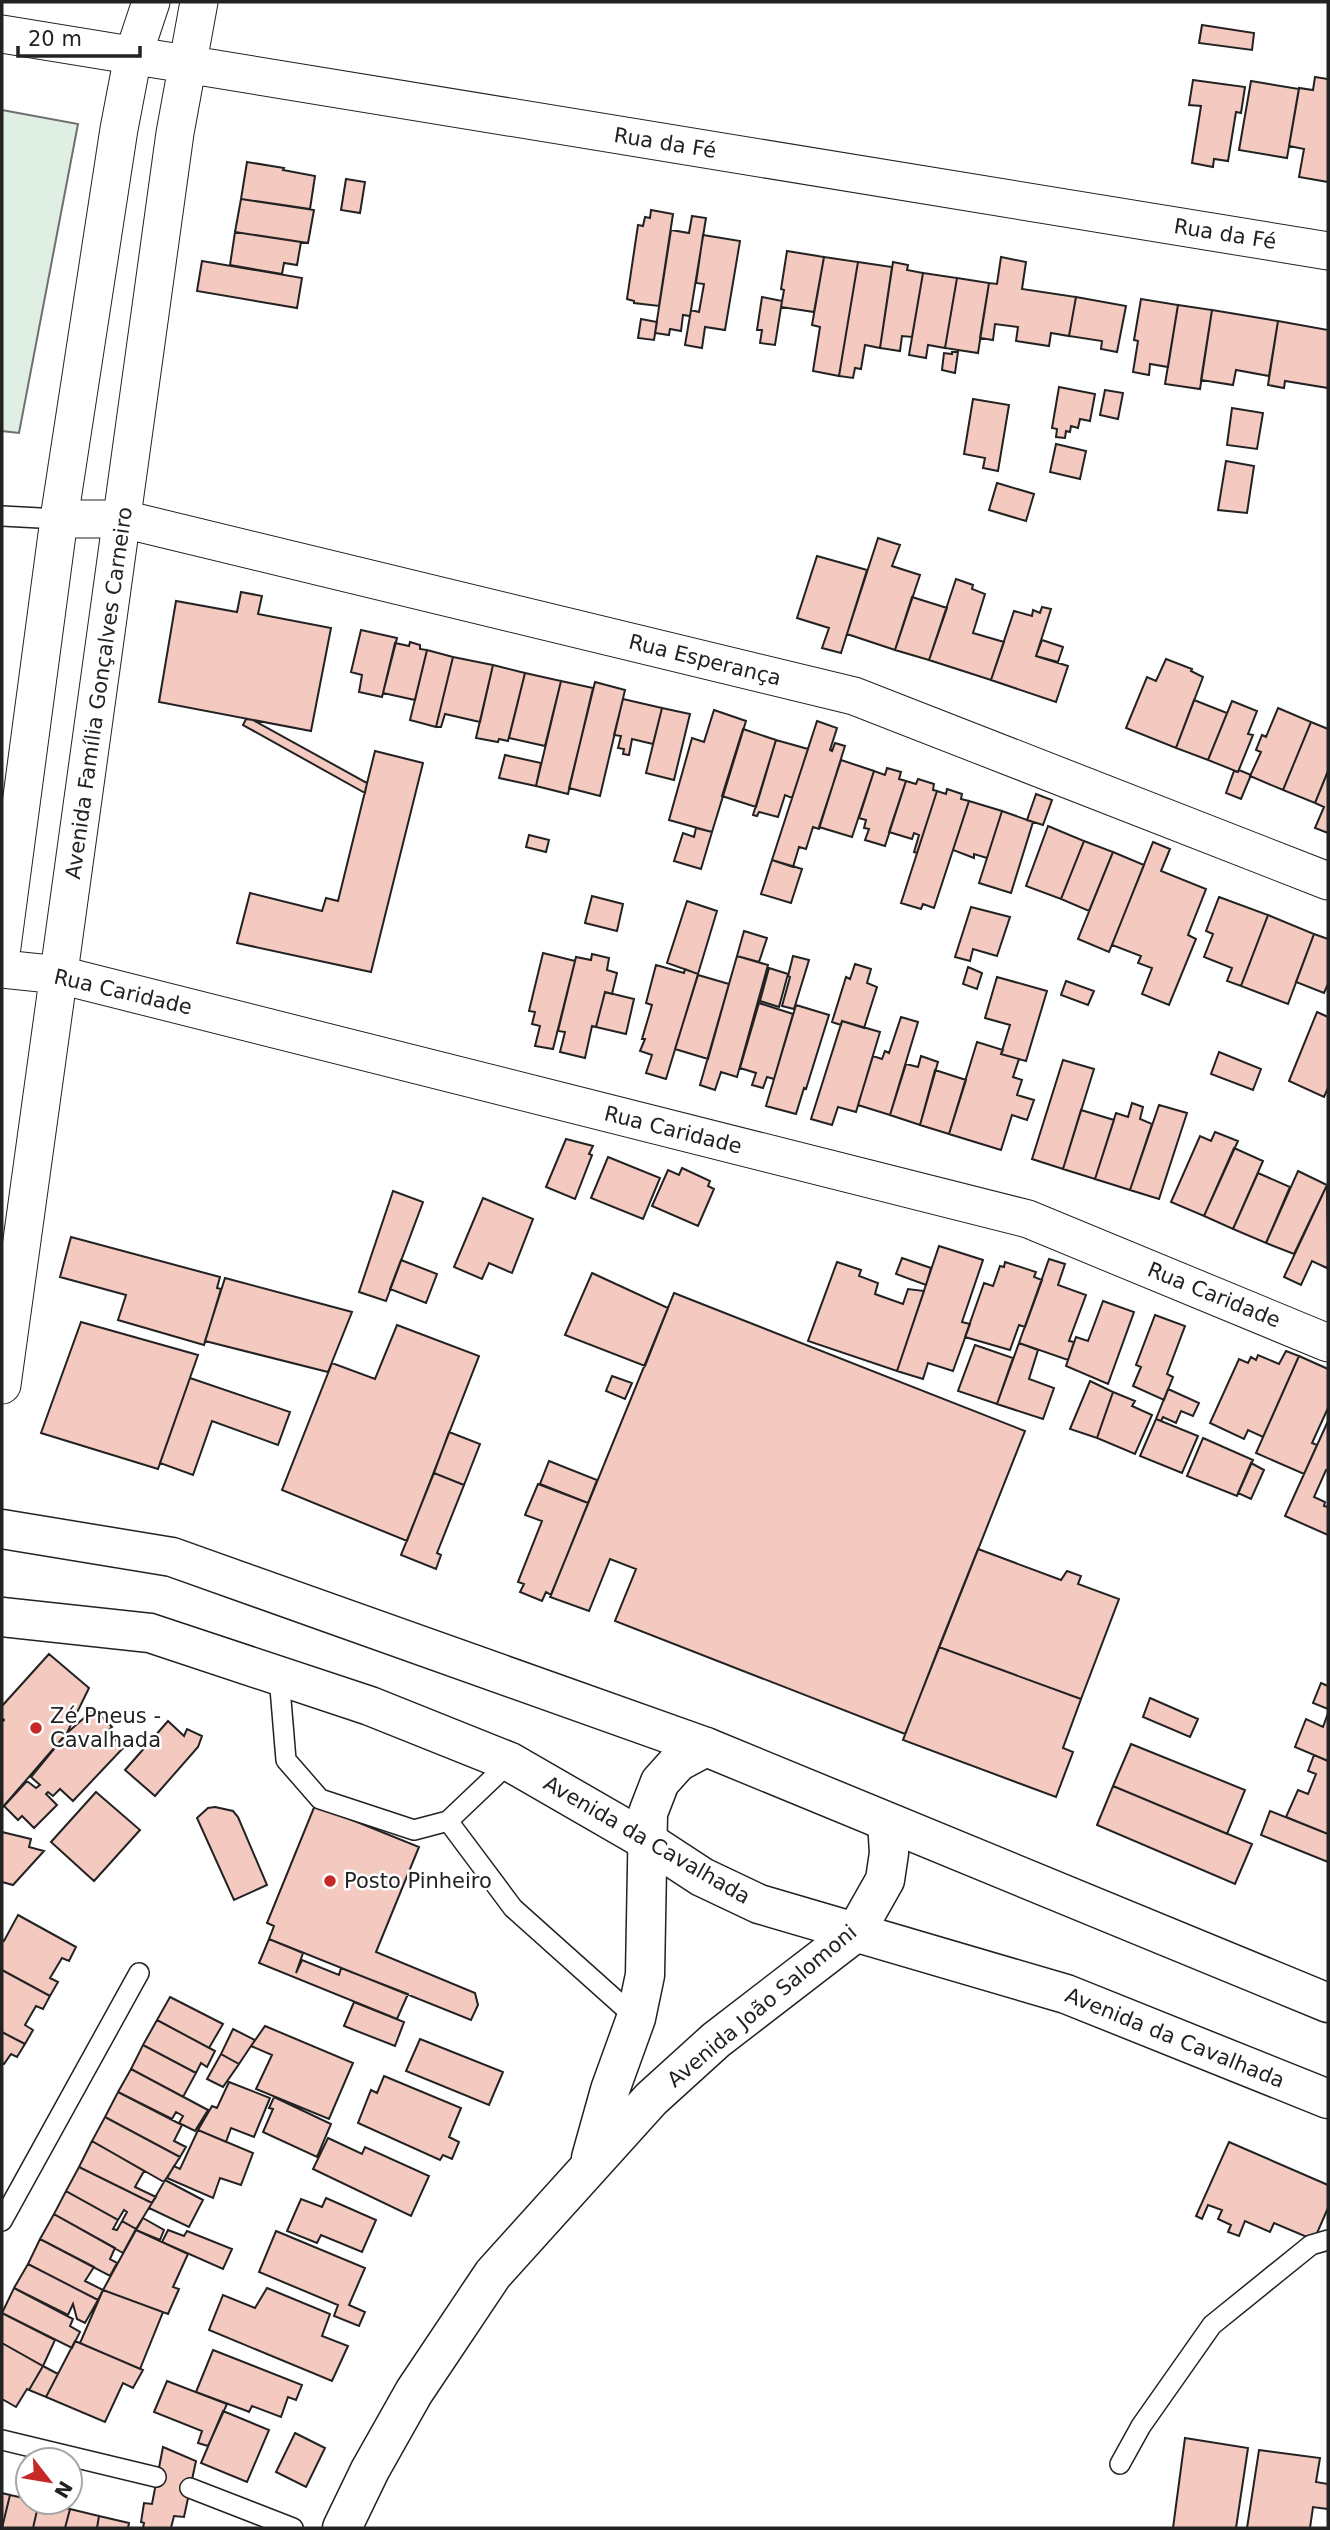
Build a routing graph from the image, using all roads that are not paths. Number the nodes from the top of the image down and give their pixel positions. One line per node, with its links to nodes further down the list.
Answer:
1 (151, 2): 4 (street)
2 (199, 2): 5 (street, Avenida Família Gonçalves Carneiro)
3 (2, 34): 4 (street, Rua da Fé)
4 (133, 56): 5 (street, Rua da Fé); 8 (street)
5 (189, 65): 6 (street, Rua da Fé); 9 (street, Avenida Família Gonçalves Carneiro)
6 (1328, 251)
7 (2, 516): 8 (lane)
8 (59, 519): 9 (street, Rua Esperança); 11 (street)
9 (123, 519): 10 (street, Rua Esperança); 13 (street, Avenida Família Gonçalves Carneiro)
10 (1328, 881)
11 (2, 947)
12 (2, 969): 13 (street, Rua Caridade)
13 (60, 975): 14 (street, Rua Caridade); 15 (street, Avenida Família Gonçalves Carneiro)
14 (1328, 1342)
15 (2, 1385)
16 (2, 1529): 19 (main road)
17 (2, 1617): 18 (main road, Avenida da Cavalhada)
18 (279, 1676): 20 (main road, Avenida da Cavalhada); 21 (lane)
19 (706, 1747): 22 (main road); 23 (main road, Avenida João Salomoni)
20 (510, 1762): 21 (lane); 23 (main road, Avenida da Cavalhada)
21 (448, 1821): 27 (lane)
22 (887, 1822): 24 (main road, Avenida João Salomoni); 26 (main road)
23 (647, 1841): 24 (main road, Avenida da Cavalhada); 27 (main road, Avenida João Salomoni)
24 (855, 1933): 28 (main road, Avenida da Cavalhada); 29 (main road, Avenida João Salomoni)
25 (139, 1973): 30 (lane)
26 (1328, 2003)
27 (636, 2018): 29 (main road, Avenida João Salomoni)
28 (1328, 2099)
29 (589, 2167): 37 (main road, Avenida João Salomoni)
30 (2, 2221)
31 (1328, 2240): 33 (lane)
32 (2, 2440): 34 (lane)
33 (1120, 2464)
34 (156, 2477)
35 (190, 2488): 36 (lane)
36 (293, 2528)
37 (342, 2528)

